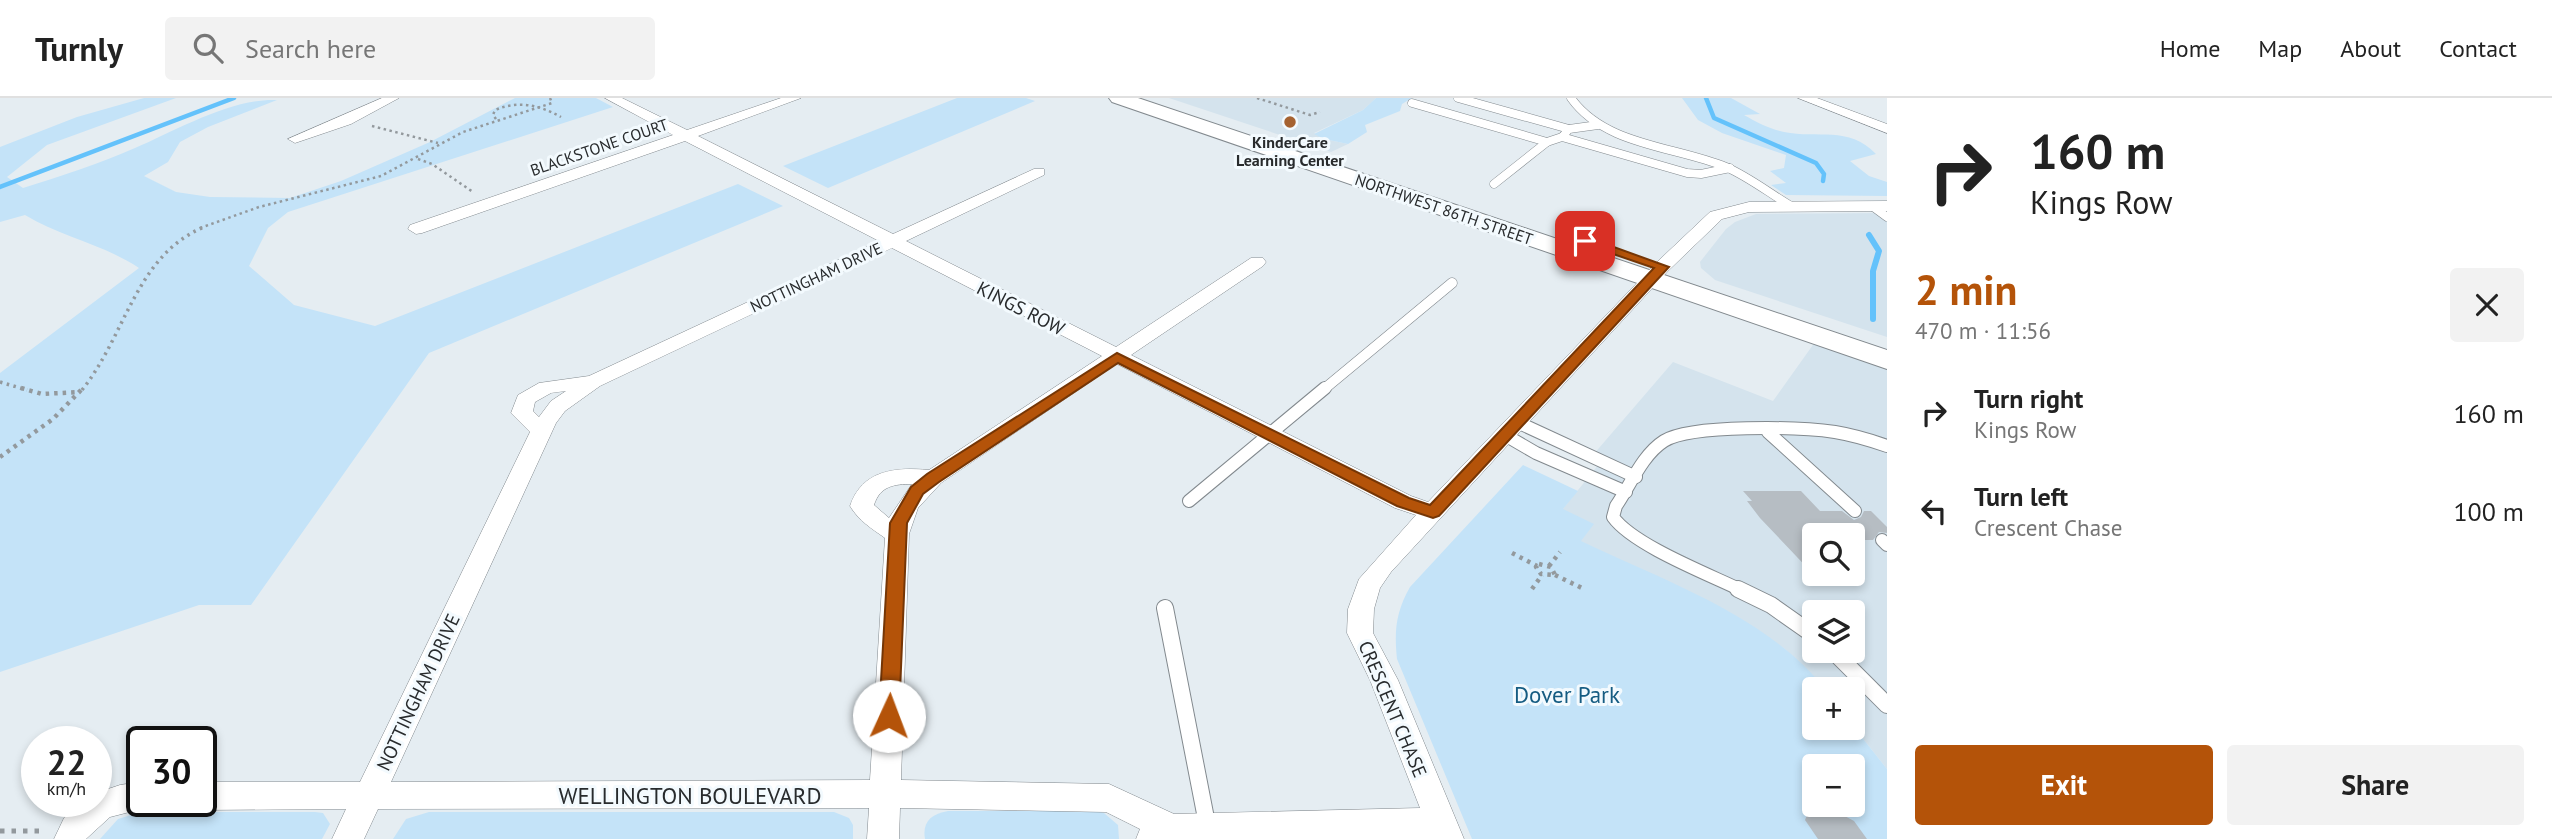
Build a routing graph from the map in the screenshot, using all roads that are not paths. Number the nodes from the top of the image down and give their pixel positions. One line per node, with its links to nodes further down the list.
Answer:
1 (392, 98): 15 (street)
2 (612, 98): 13 (street, KINGS ROW)
3 (794, 98): 13 (street, BLACKSTONE COURT)
4 (1157, 98): 26 (main road, NORTHWEST 86TH STREET)
5 (1458, 98): 12 (lane)
6 (1571, 98): 10 (lane)
7 (1805, 98): 11 (street)
8 (1125, 99): 26 (main road, NORTHWEST 86TH STREET)
9 (1412, 103): 16 (lane)
10 (1598, 125): 12 (lane); 17 (lane)
11 (1887, 129)
12 (1569, 130): 14 (lane)
13 (685, 136): 23 (street, BLACKSTONE COURT); 24 (street, KINGS ROW)
14 (1562, 137): 16 (lane); 17 (lane)
15 (295, 139)
16 (1547, 142): 19 (lane)
17 (1730, 168): 20 (lane)
18 (1039, 172): 24 (street, NOTTINGHAM DRIVE)
19 (1494, 184)
20 (1791, 206): 21 (street, CRESCENT CHASE); 26 (street, CRESCENT CHASE)
21 (1880, 206): 22 (lane)
22 (1887, 217)
23 (416, 229)
24 (892, 241): 29 (street, KINGS ROW); 31 (street, NOTTINGHAM DRIVE)
25 (1257, 262): 29 (street)
26 (1657, 273): 28 (main road, NORTHWEST 86TH STREET); 30 (main road, NORTHWEST 86TH STREET); 32 (street, CRESCENT CHASE)
27 (1452, 283): 35 (lane)
28 (1887, 342)
29 (1117, 357): 35 (street, KINGS ROW); 38 (street)
30 (1887, 360)
31 (593, 382): 33 (street, NOTTINGHAM DRIVE); 33 (street, NOTTINGHAM DRIVE)
32 (1511, 429): 37 (lane); 39 (lane); 42 (street, CRESCENT CHASE)
33 (541, 430): 50 (street, NOTTINGHAM DRIVE)
34 (1768, 432): 36 (lane); 37 (lane); 41 (lane)
35 (1271, 435): 40 (lane); 42 (street, KINGS ROW)
36 (1887, 446)
37 (1636, 477): 39 (lane)
38 (933, 478): 43 (street); 43 (street)
39 (1626, 492): 45 (lane)
40 (1189, 501)
41 (1855, 511)
42 (1433, 512): 52 (street, CRESCENT CHASE)
43 (897, 534): 48 (street)
44 (1165, 608): 53 (lane)
45 (1802, 627)
46 (1845, 663): 47 (lane)
47 (1887, 705)
48 (885, 794): 50 (street, WELLINGTON BOULEVARD); 54 (street, WELLINGTON BOULEVARD); 57 (street)
49 (217, 796): 50 (street, WELLINGTON BOULEVARD)
50 (368, 797): 56 (street, NOTTINGHAM DRIVE)
51 (126, 798): 55 (street)
52 (1444, 831): 53 (street, WELLINGTON BOULEVARD)
53 (1209, 833): 54 (street, WELLINGTON BOULEVARD)
54 (1162, 834)
55 (58, 835)
56 (348, 839)
57 (883, 839)

